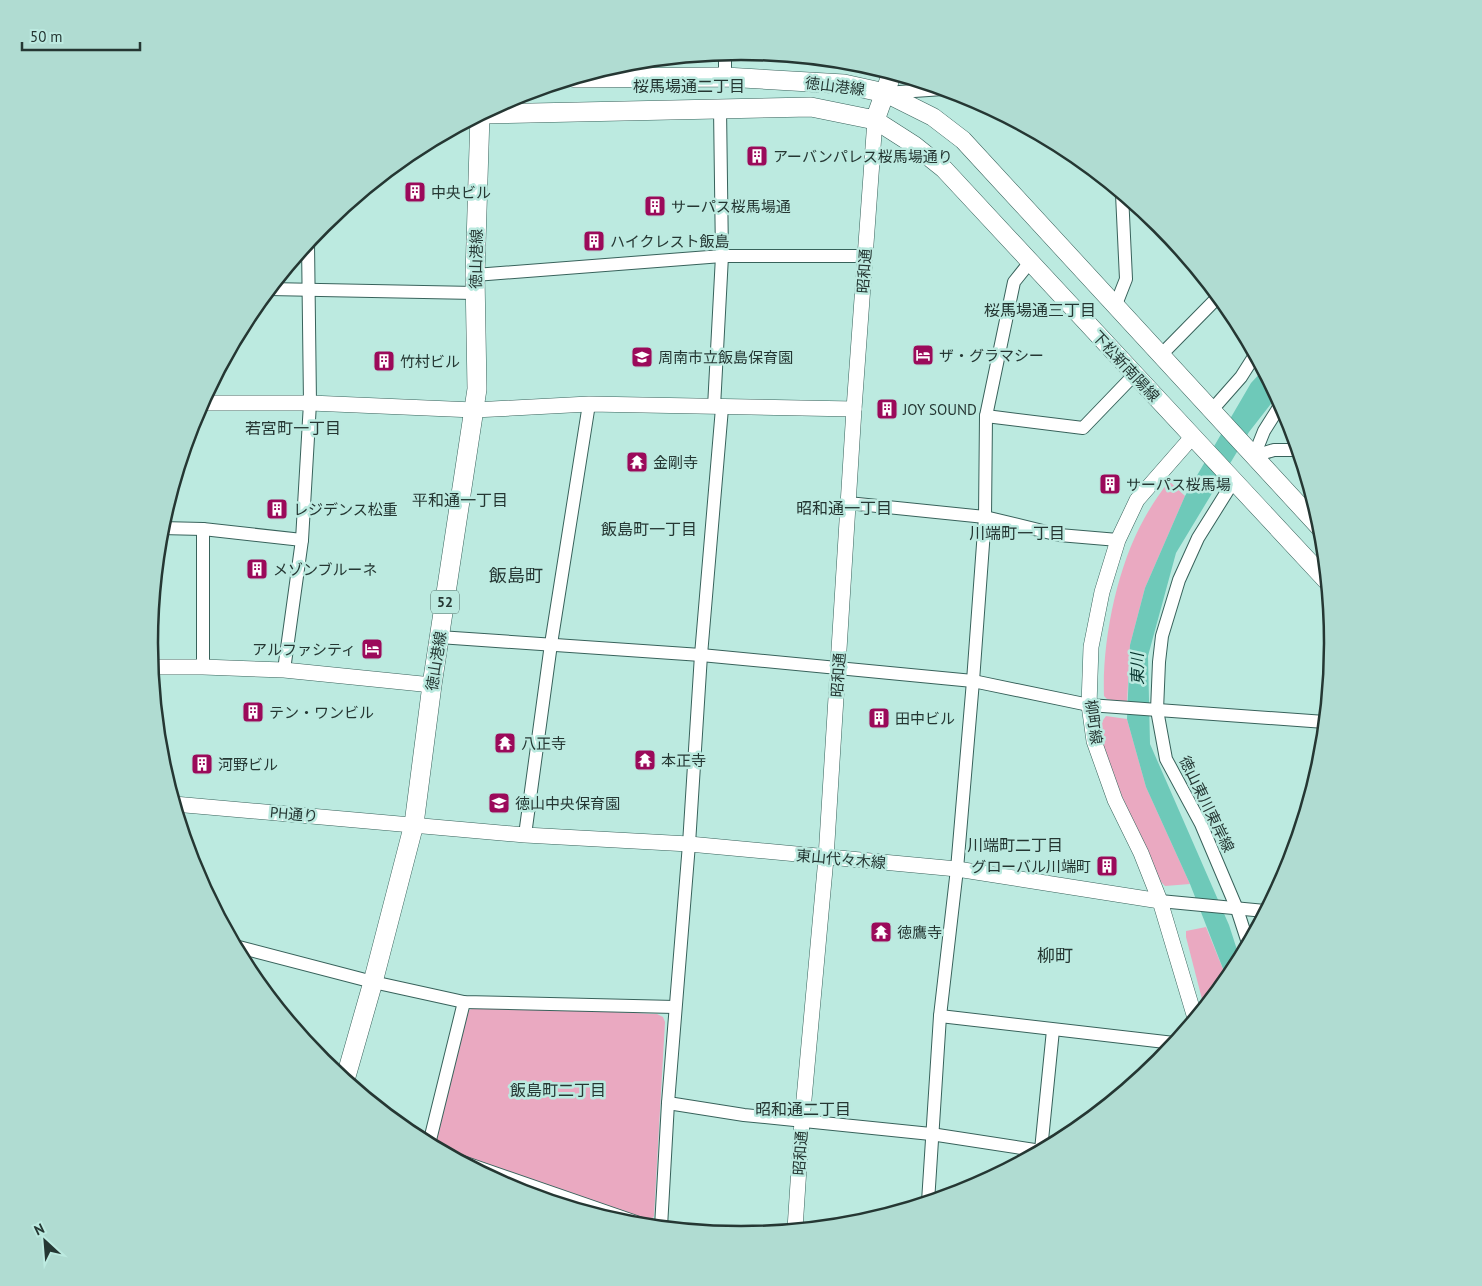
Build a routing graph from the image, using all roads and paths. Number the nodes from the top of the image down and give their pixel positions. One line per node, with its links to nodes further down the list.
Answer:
1 (725, 60): 3 (street)
2 (617, 73): 3 (main road, 徳山港線)
3 (725, 77): 6 (main road, 徳山港線)
4 (890, 79): 6 (main road, 徳山港線)
5 (925, 90): 6 (street)
6 (885, 93): 9 (main road, 徳山港線); 20 (main road)
7 (720, 108): 8 (main road, 徳山港線 / 52); 9 (main road, 徳山港線 / 52); 13 (street)
8 (495, 115)
9 (874, 120): 14 (street, 昭和通); 15 (main road, 下松新南陽線)
10 (480, 122): 16 (main road, 徳山港線 / 52)
11 (1122, 203): 20 (street)
12 (308, 254): 18 (street)
13 (722, 256): 14 (street); 16 (street); 27 (street)
14 (865, 256): 28 (street, 昭和通)
15 (1030, 262): 23 (main road, 下松新南陽線); 32 (street)
16 (475, 284): 18 (street); 29 (main road, 徳山港線 / 52)
17 (277, 289): 18 (street)
18 (308, 290): 25 (street)
19 (1214, 301): 21 (street)
20 (1116, 307): 21 (main road)
21 (1160, 356): 30 (main road)
22 (1251, 361): 30 (street)
23 (1134, 376): 32 (street); 33 (main road, 下松新南陽線)
24 (210, 403): 25 (street)
25 (310, 403): 29 (street); 42 (street)
26 (589, 404): 27 (street); 29 (street); 46 (street)
27 (718, 408): 28 (street); 47 (street)
28 (854, 409): 37 (street, 昭和通)
29 (474, 410): 45 (main road, 徳山港線 / 52)
30 (1211, 411): 35 (main road)
31 (1276, 412): 35 (street)
32 (986, 416): 38 (street)
33 (1192, 436): 36 (main road, 下松新南陽線); 43 (street, 柳町線)
34 (1291, 450): 35 (street)
35 (1254, 456): 39 (main road)
36 (1233, 482): 44 (main road, 下松新南陽線); 55 (street, 徳山東川東岸線)
37 (848, 503): 38 (street); 49 (street, 昭和通)
38 (985, 517): 43 (street); 52 (street)
39 (1310, 517)
40 (169, 528): 41 (street)
41 (203, 529): 42 (street); 48 (street)
42 (302, 540): 51 (street)
43 (1118, 540): 54 (street, 柳町線)
44 (1320, 573)
45 (439, 637): 46 (street); 53 (main road, 徳山港線 / 52)
46 (550, 644): 47 (street); 59 (street)
47 (701, 655): 49 (street); 60 (street)
48 (203, 666): 50 (street); 51 (street)
49 (838, 669): 52 (street); 61 (street, 昭和通)
50 (159, 670)
51 (284, 670): 53 (street)
52 (973, 681): 54 (street); 62 (street)
53 (432, 685): 58 (main road, 徳山港線 / 52)
54 (1089, 705): 55 (street); 63 (street, 柳町線)
55 (1157, 710): 56 (street); 64 (street, 徳山東川東岸線)
56 (1319, 722)
57 (181, 805): 58 (street, PH通り)
58 (414, 824): 59 (street, 東山代々木線); 68 (main road, 徳山港線 / 52)
59 (526, 835): 60 (street, 東山代々木線)
60 (690, 844): 61 (street, 東山代々木線); 70 (street)
61 (826, 858): 62 (street, 東山代々木線); 77 (street, 昭和通)
62 (957, 869): 63 (street, 東山代々木線); 72 (street)
63 (1160, 901): 64 (street, 東山代々木線); 71 (street, 柳町線)
64 (1233, 908): 65 (street, 東山代々木線); 66 (street, 徳山東川東岸線)
65 (1259, 910)
66 (1245, 936)
67 (245, 949): 68 (street)
68 (373, 982): 69 (street); 75 (main road, 徳山港線 / 52)
69 (464, 1002): 70 (street); 79 (street)
70 (675, 1007): 76 (street)
71 (1193, 1011)
72 (940, 1016): 73 (street); 78 (street)
73 (1053, 1030): 74 (street); 80 (street)
74 (1165, 1042)
75 (347, 1072)
76 (668, 1103): 77 (street); 85 (street)
77 (802, 1121): 78 (street); 86 (street, 昭和通)
78 (932, 1134): 81 (street); 83 (street)
79 (431, 1137)
80 (1042, 1142)
81 (1031, 1149)
82 (510, 1179): 84 (street)
83 (928, 1195)
84 (585, 1204)
85 (661, 1220)
86 (795, 1223)

